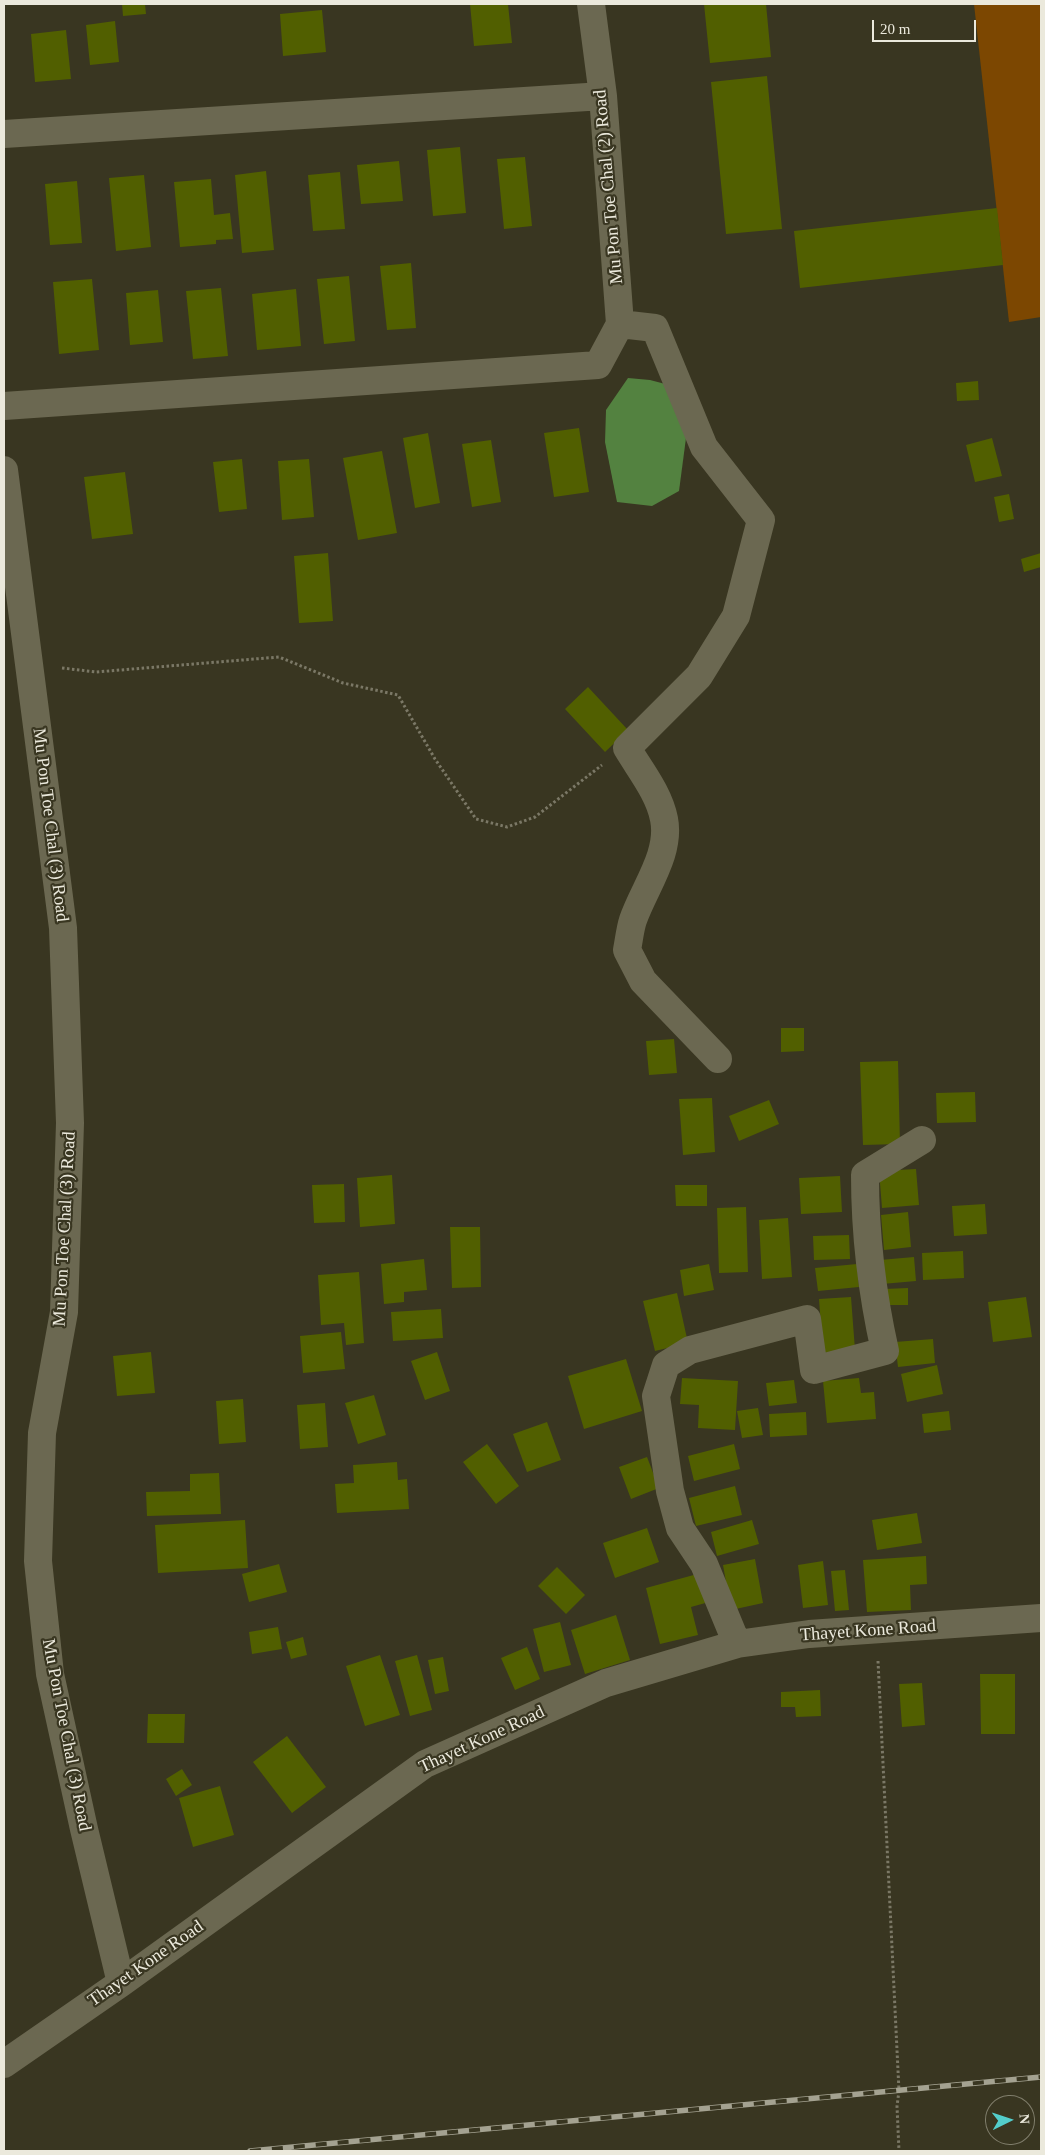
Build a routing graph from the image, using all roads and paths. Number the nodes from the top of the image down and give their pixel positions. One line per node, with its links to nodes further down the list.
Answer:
1 (591, 4): 2 (street, Mu Pon Toe Chal (2) Road)
2 (603, 96): 3 (street); 4 (street, Mu Pon Toe Chal (2) Road)
3 (4, 134)
4 (620, 324): 5 (street); 8 (street)
5 (4, 406)
6 (4, 470): 7 (street, Mu Pon Toe Chal (3) Road)
7 (30, 664): 8 (path); 14 (street, Mu Pon Toe Chal (3) Road)
8 (627, 748): 9 (street)
9 (718, 1059)
10 (922, 1140): 13 (street)
11 (1041, 1618): 12 (street, Thayet Kone Road)
12 (877, 1630): 13 (street, Thayet Kone Road); 16 (path)
13 (738, 1644): 14 (street, Thayet Kone Road)
14 (121, 1983): 15 (street, Thayet Kone Road)
15 (4, 2064)
16 (899, 2151)

